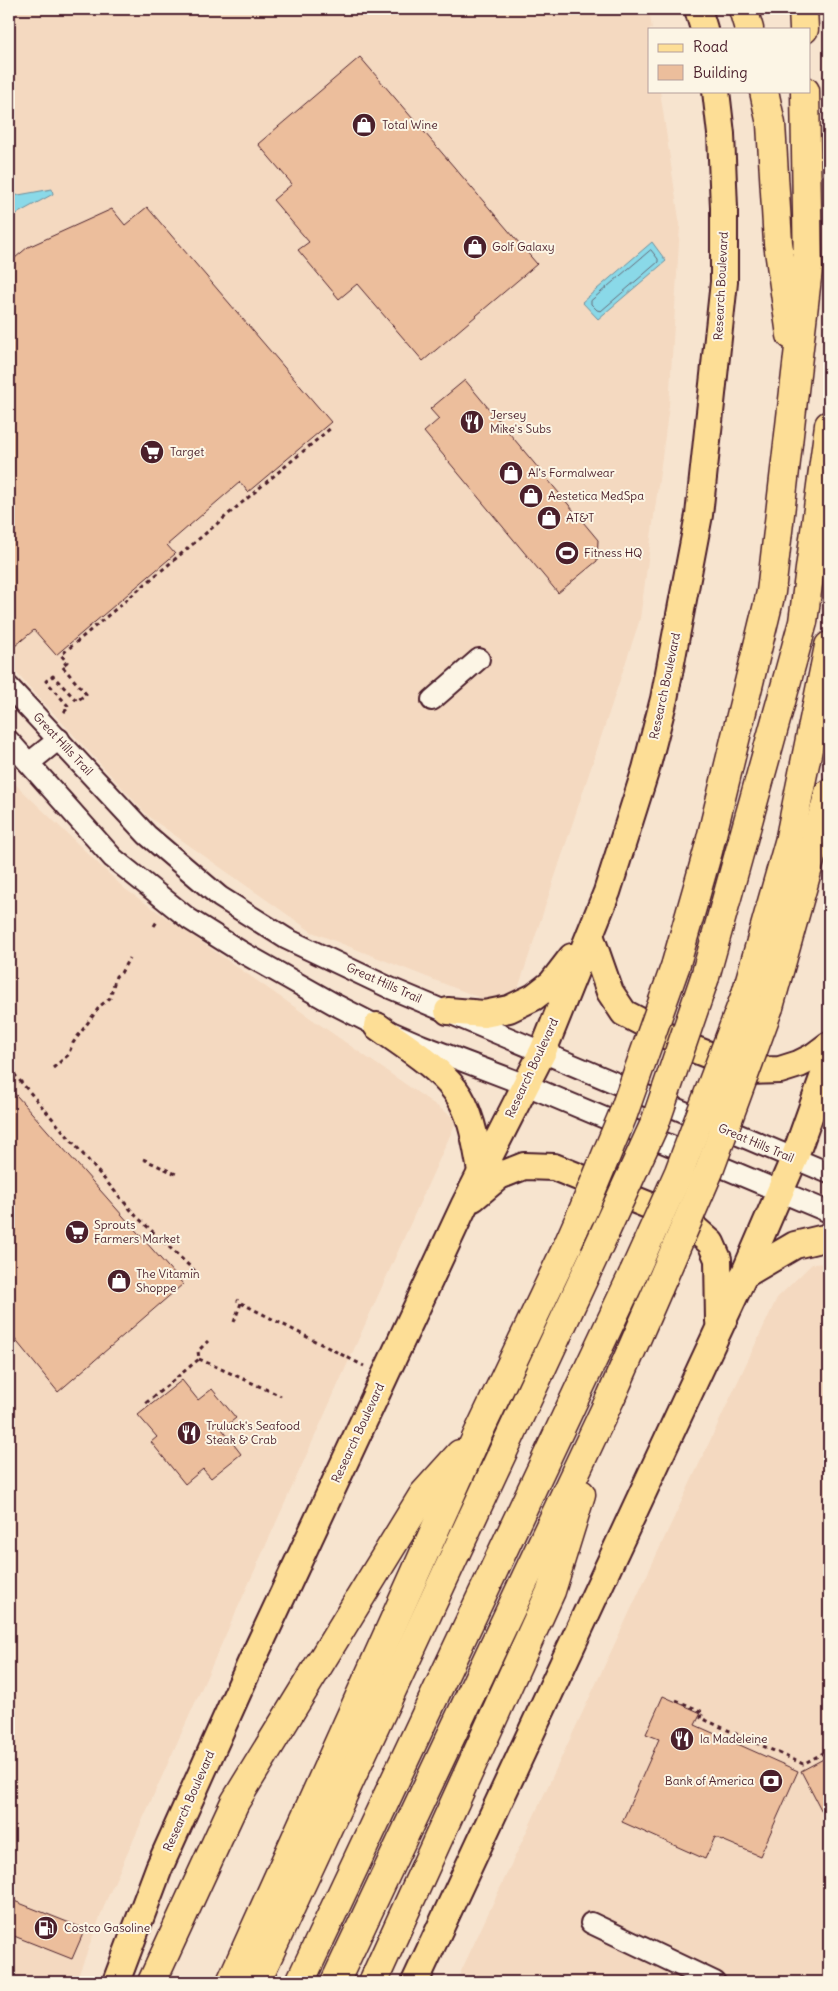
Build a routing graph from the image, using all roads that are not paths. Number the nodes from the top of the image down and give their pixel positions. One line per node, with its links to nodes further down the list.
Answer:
1 (698, 9): 4 (main road)
2 (743, 9): 5 (highway)
3 (803, 9): 6 (highway)
4 (704, 28)
5 (749, 28)
6 (804, 28)
7 (716, 92): 20 (main road, Research Boulevard)
8 (764, 92): 10 (highway)
9 (805, 92): 10 (highway)
10 (796, 379): 37 (highway, bridge)
11 (829, 425): 42 (highway, bridge)
12 (829, 646): 43 (highway, bridge)
13 (479, 659): 15 (street)
14 (9, 687): 16 (street, Great Hills Trail)
15 (432, 700)
16 (59, 739): 18 (street); 21 (street, Great Hills Trail)
17 (9, 741): 18 (street)
18 (29, 763): 22 (street)
19 (829, 793): 36 (highway, bridge)
20 (590, 935): 21 (main road); 23 (main road); 24 (main road, Research Boulevard)
21 (448, 1011): 24 (street, Great Hills Trail)
22 (377, 1026): 26 (street); 28 (main road)
23 (829, 1045)
24 (543, 1051): 26 (main road, Research Boulevard); 27 (street, Great Hills Trail)
25 (829, 1061): 27 (main road)
26 (526, 1086): 28 (main road, Research Boulevard); 30 (street)
27 (794, 1159): 29 (street, Great Hills Trail); 30 (main road)
28 (481, 1171): 31 (main road, Research Boulevard)
29 (829, 1173)
30 (779, 1192): 32 (street); 34 (main road)
31 (464, 1206): 35 (main road); 39 (main road, Research Boulevard)
32 (829, 1212)
33 (829, 1237): 34 (main road)
34 (744, 1275): 35 (main road)
35 (719, 1329): 46 (main road)
36 (611, 1397): 44 (highway); 45 (highway)
37 (478, 1434): 40 (highway); 41 (highway)
38 (591, 1923): 47 (street)
39 (116, 1982)
40 (152, 1982)
41 (231, 1982)
42 (256, 1982)
43 (300, 1982)
44 (335, 1982)
45 (373, 1982)
46 (416, 1982)
47 (715, 1982)

